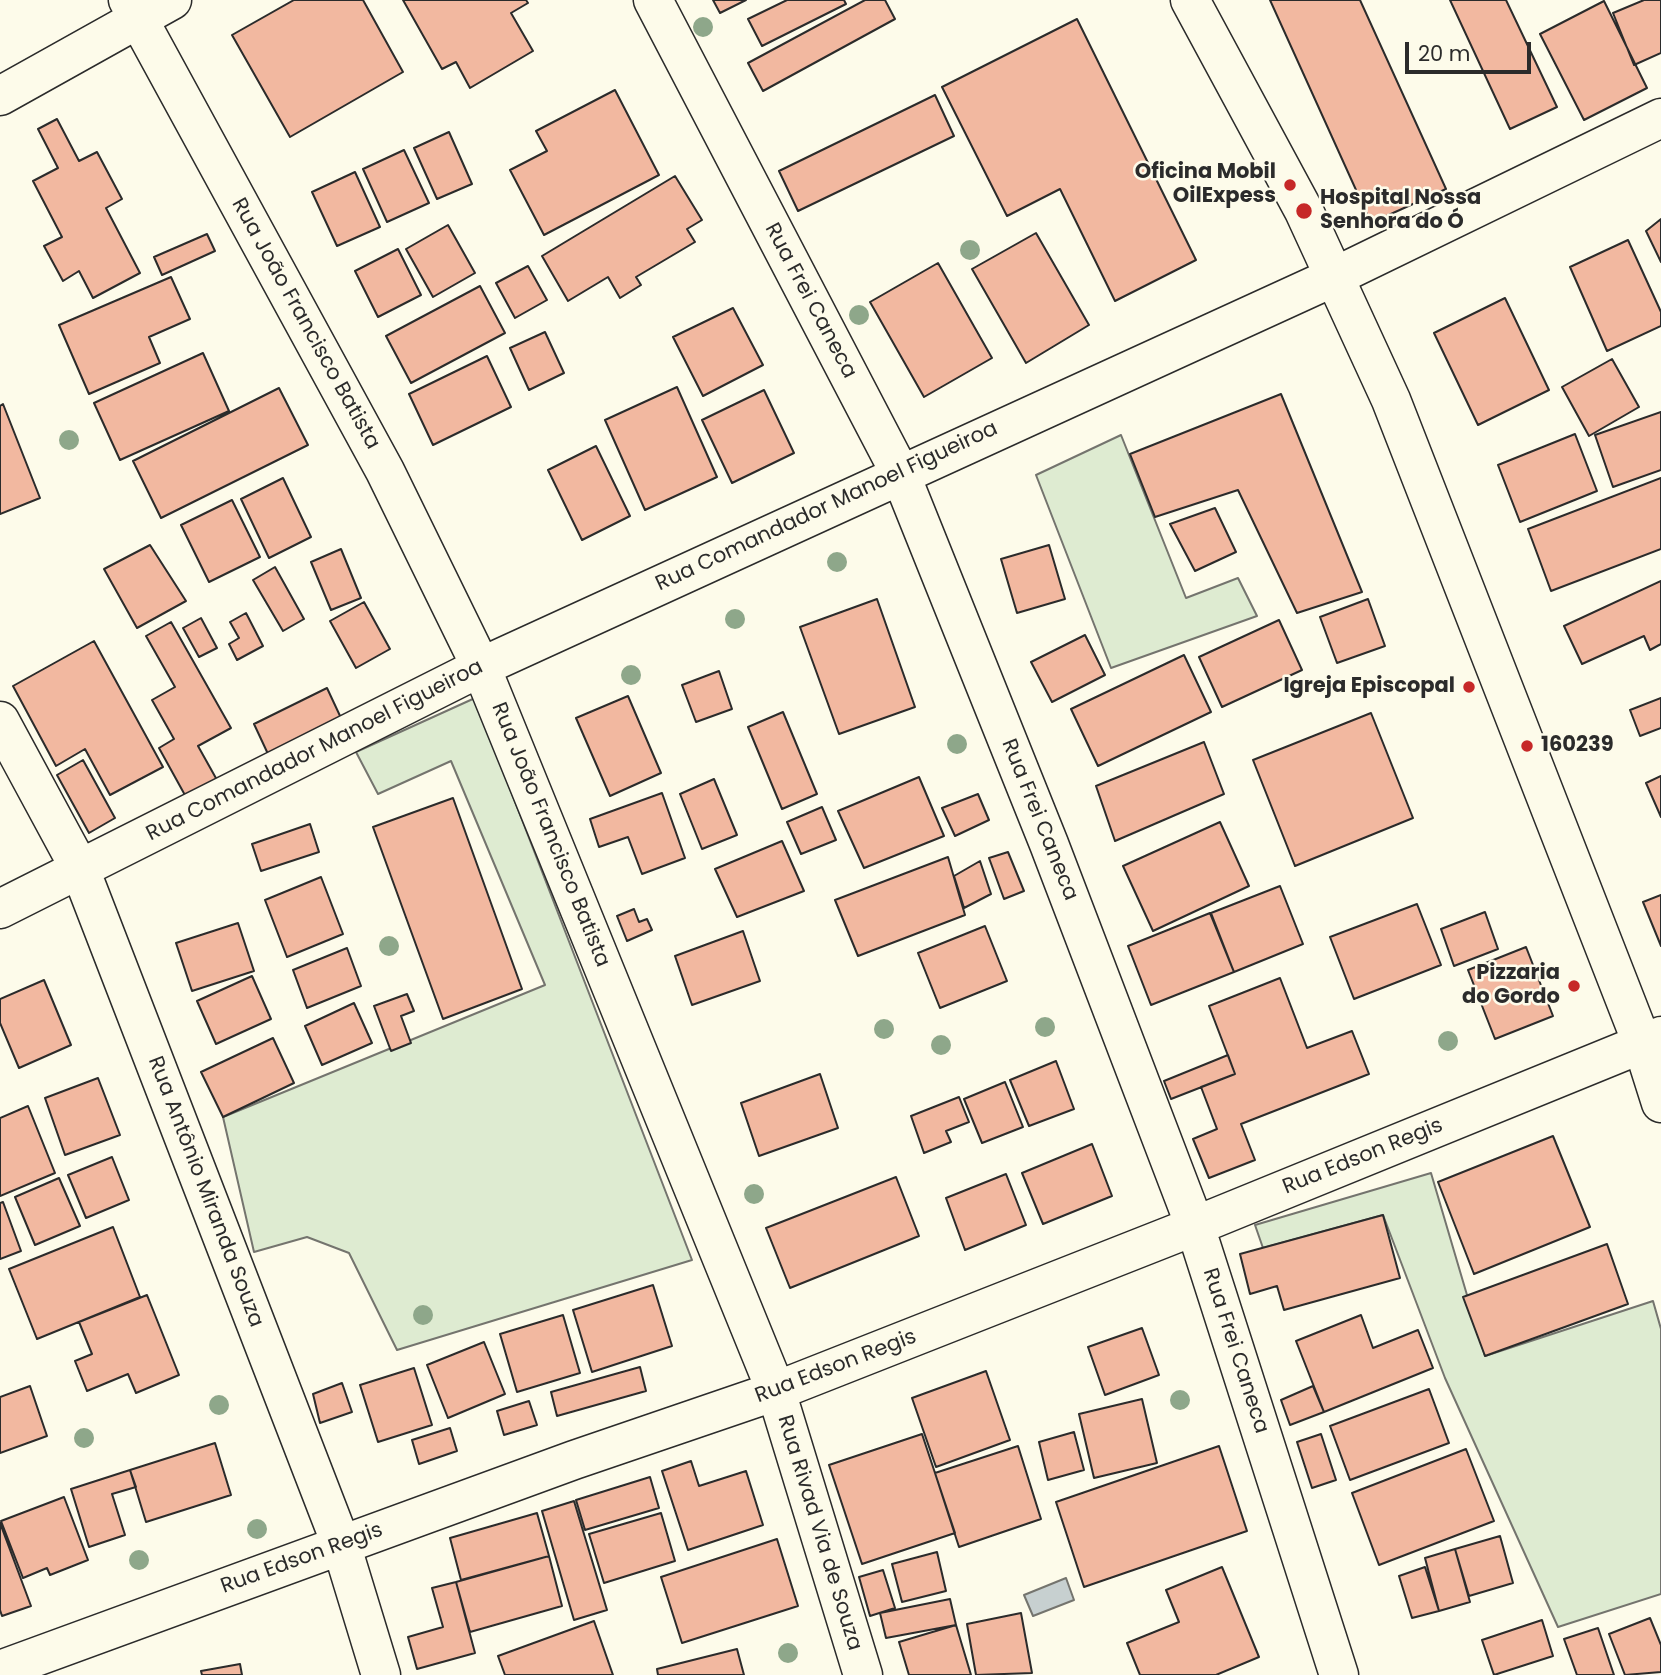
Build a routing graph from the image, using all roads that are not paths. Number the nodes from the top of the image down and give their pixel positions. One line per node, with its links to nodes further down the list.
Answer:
1 (172, 0): 4 (street)
2 (653, 0): 8 (street, Rua Frei Caneca)
3 (1190, 0): 7 (street)
4 (133, 9): 5 (street); 9 (street, Rua João Francisco Batista)
5 (0, 96)
6 (1661, 118): 7 (street, Rua Comandador Manoel Figueiroa)
7 (1336, 276): 8 (street, Rua Comandador Manoel Figueiroa); 13 (street)
8 (900, 473): 9 (street, Rua Comandador Manoel Figueiroa); 15 (street, Rua Frei Caneca)
9 (481, 667): 11 (street, Rua Comandador Manoel Figueiroa); 16 (street, Rua João Francisco Batista)
10 (0, 721): 11 (street, Rua Antônio Miranda Souza)
11 (80, 869): 12 (street, Rua Comandador Manoel Figueiroa); 17 (street, Rua Antônio Miranda Souza)
12 (0, 909)
13 (1651, 1040): 14 (street); 15 (street, Rua Edson Regis)
14 (1661, 1103)
15 (1195, 1226): 16 (street, Rua Edson Regis); 21 (street, Rua Frei Caneca)
16 (776, 1391): 17 (street, Rua Edson Regis); 20 (street, Rua Rivad Via de Souza)
17 (341, 1544): 18 (street, Rua Edson Regis); 19 (street, Rua Antônio Miranda Souza)
18 (0, 1670)
19 (381, 1675)
20 (863, 1675)
21 (1339, 1675)

